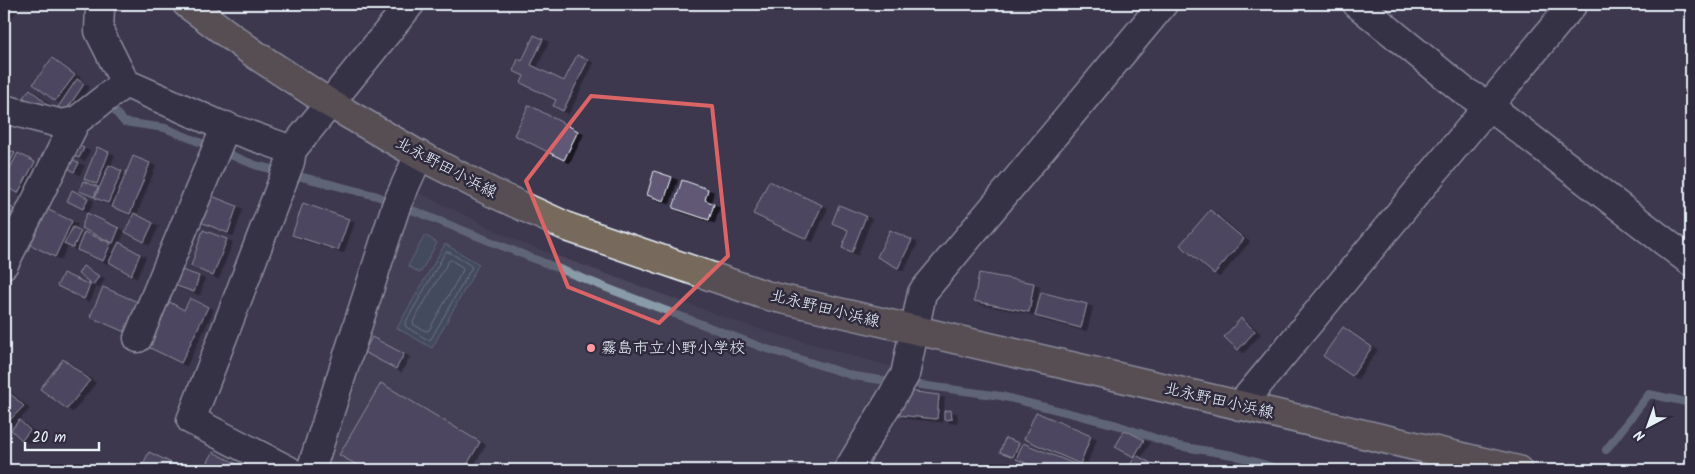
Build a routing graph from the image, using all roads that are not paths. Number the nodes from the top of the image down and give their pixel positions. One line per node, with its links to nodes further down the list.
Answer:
1 (102, 4): 7 (street)
2 (187, 4): 8 (main road, 北永野田小浜線)
3 (410, 4): 8 (street)
4 (1163, 4): 17 (street)
5 (1357, 4): 9 (street)
6 (1573, 4): 9 (street)
7 (117, 89): 11 (street); 12 (street)
8 (329, 103): 13 (main road, 北永野田小浜線); 14 (street)
9 (1488, 106): 15 (street); 19 (street)
10 (4, 109): 11 (street)
11 (79, 119): 16 (street)
12 (224, 131): 14 (street); 18 (street)
13 (419, 155): 17 (main road, 北永野田小浜線); 21 (street)
14 (291, 156): 20 (street)
15 (1691, 262)
16 (4, 264)
17 (915, 330): 19 (main road, 北永野田小浜線); 22 (street)
18 (138, 338)
19 (1240, 406): 23 (main road, 北永野田小浜線)
20 (288, 470)
21 (311, 470)
22 (848, 470)
23 (1518, 470)

